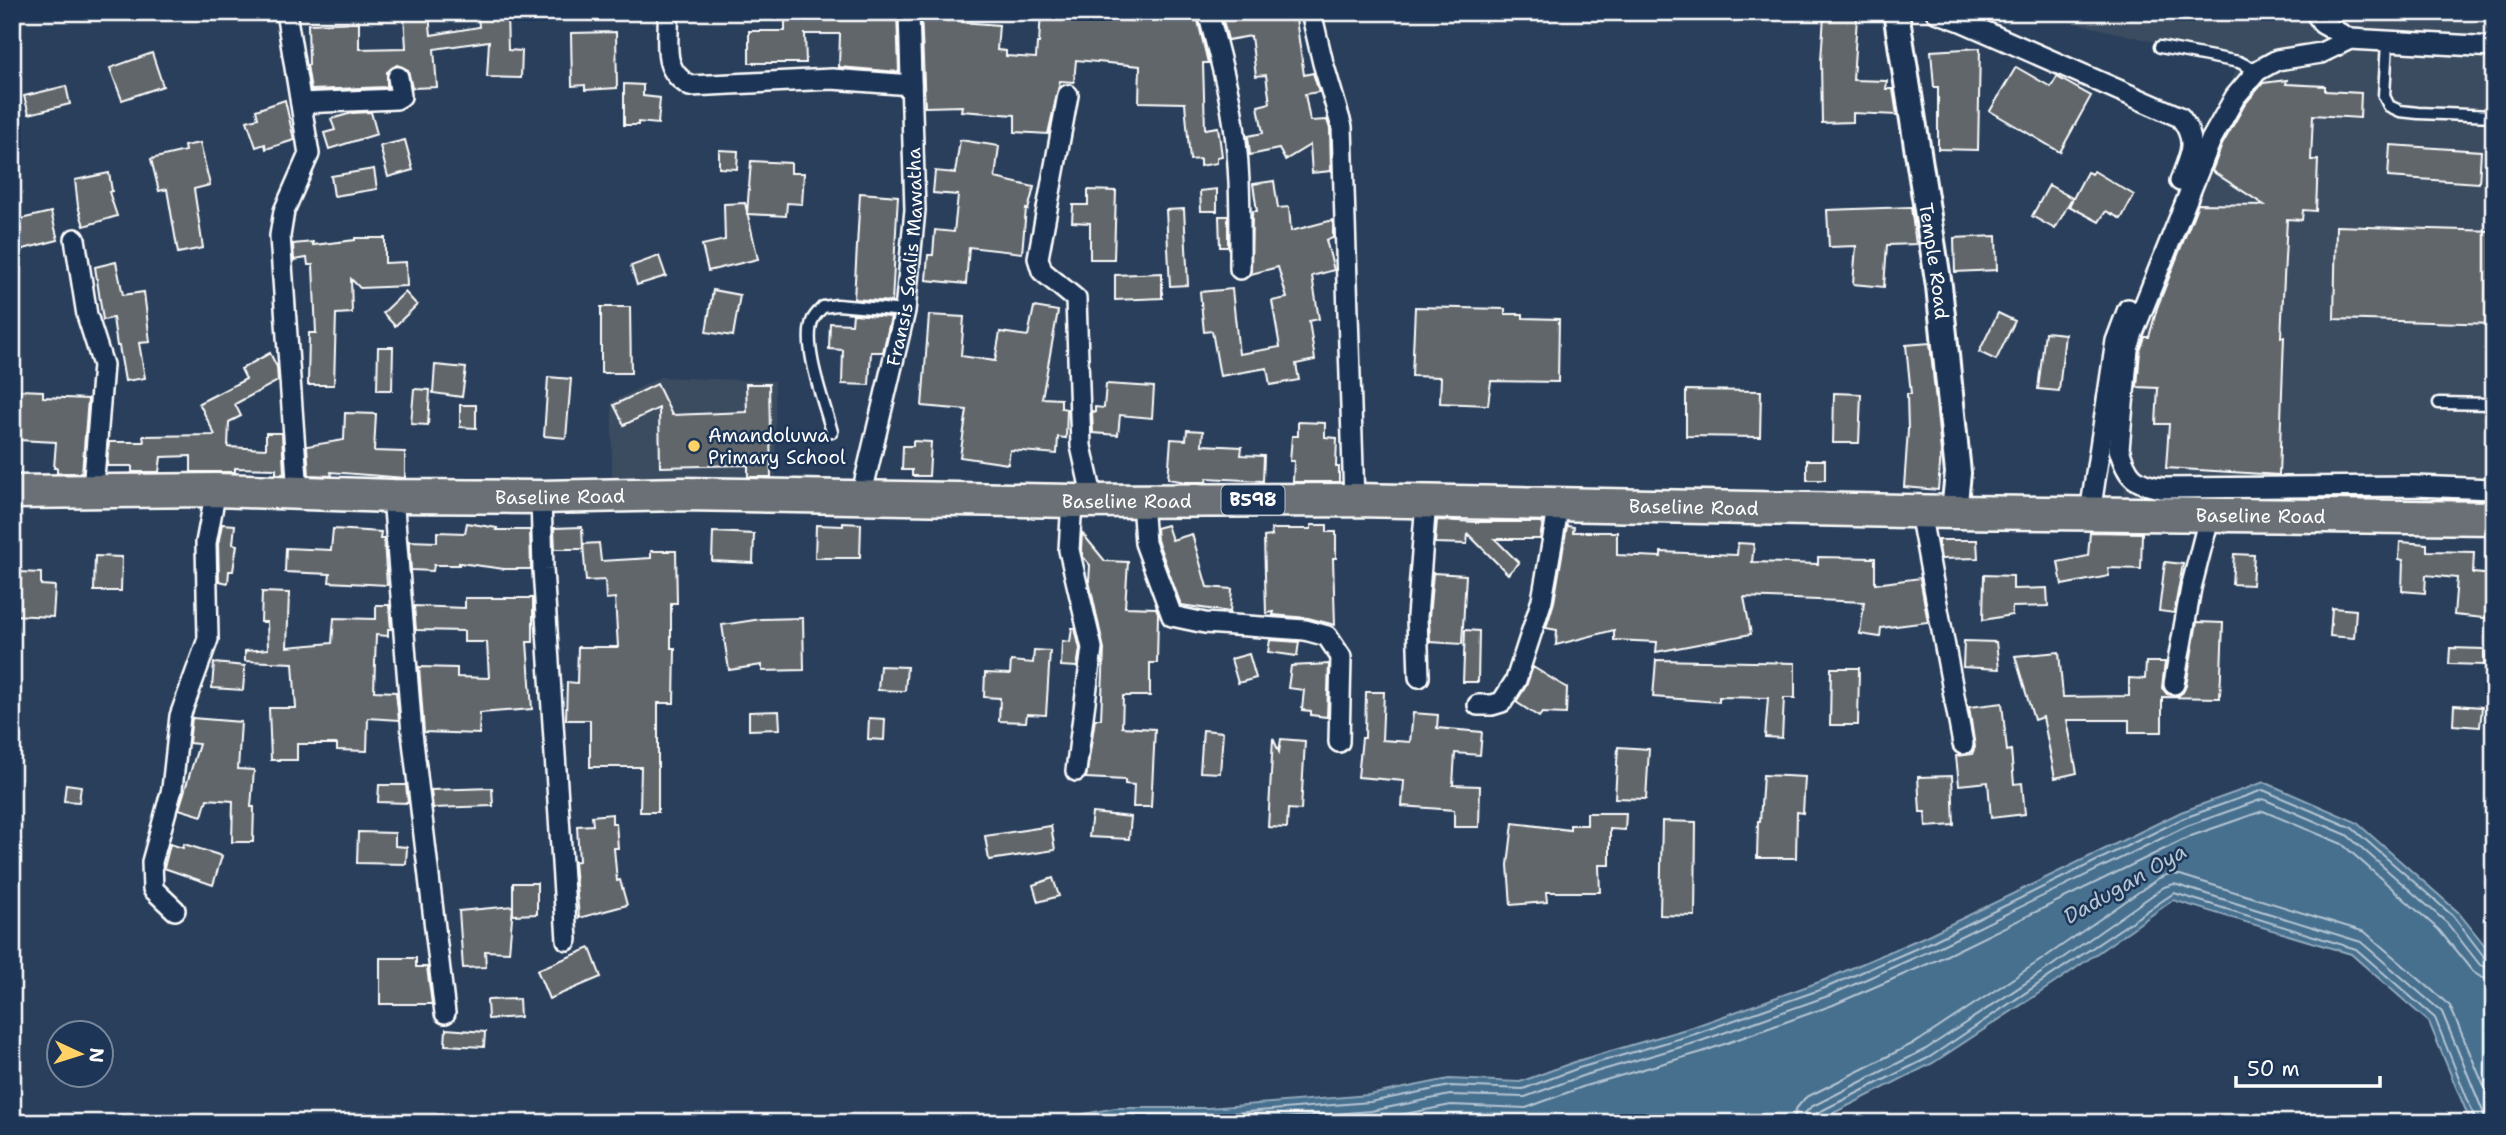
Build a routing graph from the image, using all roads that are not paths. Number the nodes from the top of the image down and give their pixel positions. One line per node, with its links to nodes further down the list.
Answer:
1 (286, 12): 17 (street)
2 (668, 12): 15 (street)
3 (908, 12): 15 (street, Fransis Saalis Mawatha)
4 (1208, 12): 20 (street)
5 (1311, 12): 34 (street)
6 (1896, 12): 39 (street, Temple Road)
7 (1936, 12): 40 (street)
8 (2315, 12): 9 (street)
9 (2350, 39): 10 (street); 13 (street)
10 (2387, 42): 12 (street); 18 (lane)
11 (2160, 47): 13 (lane)
12 (2494, 47)
13 (2257, 71): 25 (street)
14 (398, 77): 17 (street)
15 (911, 85): 21 (street, Fransis Saalis Mawatha)
16 (1068, 94): 33 (street)
17 (301, 103): 29 (street)
18 (2494, 116)
19 (75, 239): 26 (street)
20 (1240, 270)
21 (905, 312): 24 (lane); 32 (street, Fransis Saalis Mawatha)
22 (2439, 402): 23 (lane)
23 (2494, 404)
24 (832, 432)
25 (2494, 489)
26 (93, 490): 27 (main road, Baseline Road / B598); 28 (main road, Baseline Road / B598)
27 (216, 490): 29 (main road, Baseline Road / B598); 49 (street)
28 (12, 492)
29 (298, 493): 30 (main road, Baseline Road / B598)
30 (393, 496): 31 (main road, Baseline Road / B598); 51 (street)
31 (541, 497): 32 (main road, Baseline Road / B598); 50 (street)
32 (861, 497): 33 (main road, Baseline Road / B598)
33 (1083, 500): 35 (main road, Baseline Road / B598); 48 (street)
34 (1354, 500): 35 (main road, Baseline Road / B598); 36 (main road, Baseline Road / B598)
35 (1142, 501): 46 (street)
36 (1426, 501): 37 (main road, Baseline Road / B598); 43 (street)
37 (1559, 504): 38 (main road, Baseline Road / B598); 45 (street)
38 (1920, 512): 39 (main road, Baseline Road / B598); 47 (street)
39 (1954, 512): 40 (main road, Baseline Road / B598)
40 (2090, 513): 41 (main road, Baseline Road / B598)
41 (2210, 514): 42 (main road, Baseline Road / B598); 44 (street)
42 (2494, 518)
43 (1419, 677)
44 (2174, 684)
45 (1478, 705)
46 (1339, 741)
47 (1963, 744)
48 (1076, 771)
49 (175, 910)
50 (567, 940)
51 (445, 1013)

